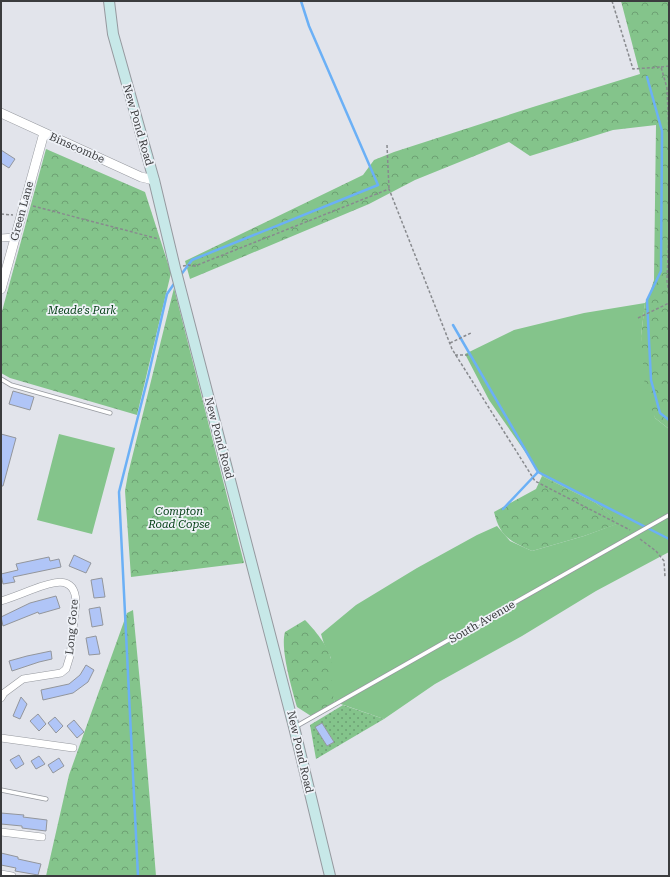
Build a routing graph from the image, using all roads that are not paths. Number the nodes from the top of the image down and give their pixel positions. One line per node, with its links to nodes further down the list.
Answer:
1 (109, 1): 4 (main road, New Pond Road)
2 (1, 113): 3 (street, Binscombe)
3 (44, 133): 4 (street, Binscombe); 5 (street, Green Lane)
4 (154, 180): 13 (main road, New Pond Road)
5 (15, 237): 6 (street); 7 (street, Green Lane)
6 (1, 238)
7 (1, 289)
8 (1, 378): 9 (lane)
9 (110, 414)
10 (669, 515): 13 (lane, South Avenue)
11 (1, 602): 12 (street, Long Gore)
12 (1, 698)
13 (294, 727): 22 (main road, New Pond Road)
14 (1, 738): 15 (street)
15 (73, 748)
16 (1, 790): 17 (lane)
17 (46, 799)
18 (1, 832): 19 (street)
19 (42, 837)
20 (1, 874): 21 (street)
21 (12, 876)
22 (330, 876)

